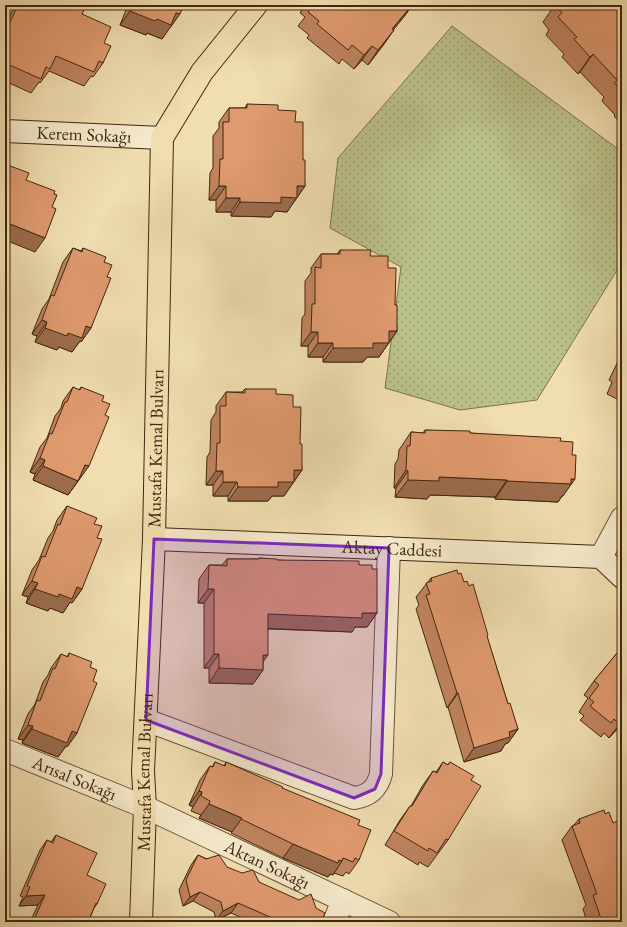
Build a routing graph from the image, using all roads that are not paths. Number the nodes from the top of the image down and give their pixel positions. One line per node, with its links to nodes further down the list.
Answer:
1 (256, 5): 3 (main road)
2 (5, 131): 3 (street, Kerem Sokağı)
3 (162, 138): 5 (main road, Mustafa Kemal Bulvarı)
4 (622, 518): 7 (street)
5 (154, 539): 6 (street, Aktay Caddesi); 9 (main road, Mustafa Kemal Bulvarı)
6 (389, 548): 7 (street, Aktay Caddesi); 9 (street)
7 (601, 557): 8 (street)
8 (622, 577)
9 (146, 720): 11 (main road, Mustafa Kemal Bulvarı)
10 (5, 750): 11 (street, Arısal Sokağı)
11 (145, 807): 12 (street, Aktan Sokağı); 13 (main road, Mustafa Kemal Bulvarı)
12 (343, 900): 14 (street); 15 (street, Aktan Sokağı)
13 (141, 922)
14 (334, 922)
15 (389, 922)

